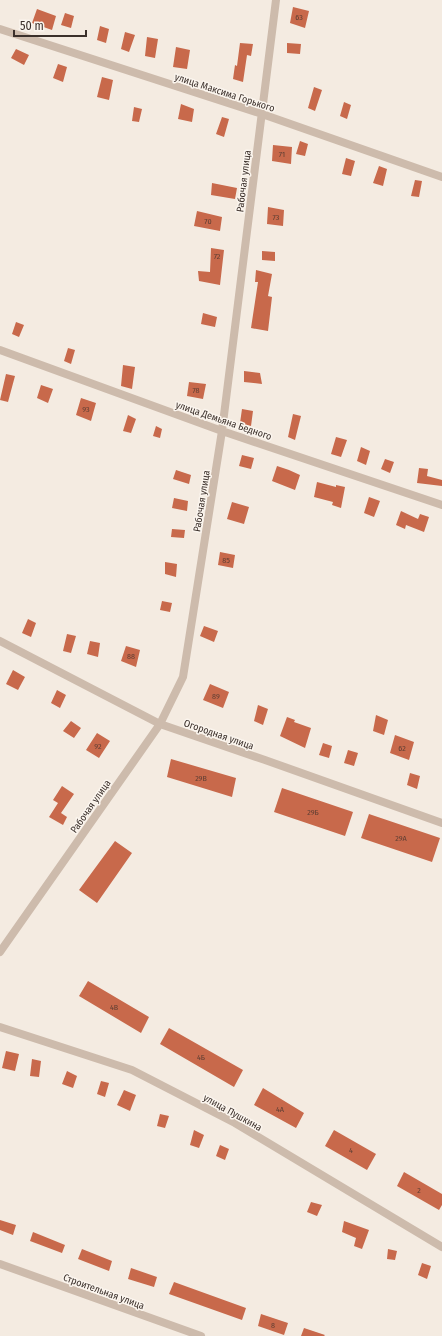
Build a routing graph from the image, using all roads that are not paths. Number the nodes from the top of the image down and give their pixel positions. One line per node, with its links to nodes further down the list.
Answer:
1 (276, 0): 3 (street, Рабочая улица)
2 (0, 29): 3 (street, улица Максима Горького)
3 (262, 114): 4 (street, улица Максима Горького); 6 (street, Рабочая улица)
4 (442, 177)
5 (0, 350): 6 (street, улица Демьяна Бедного)
6 (222, 431): 7 (street, улица Демьяна Бедного); 9 (street, Рабочая улица)
7 (442, 505)
8 (0, 641): 9 (street, Огородная улица)
9 (160, 724): 10 (street, Огородная улица); 11 (street, Рабочая улица)
10 (442, 823)
11 (0, 952)
12 (0, 1027): 13 (street, улица Пушкина)
13 (442, 1247)
14 (0, 1264): 15 (street, Строительная улица)
15 (201, 1336)

